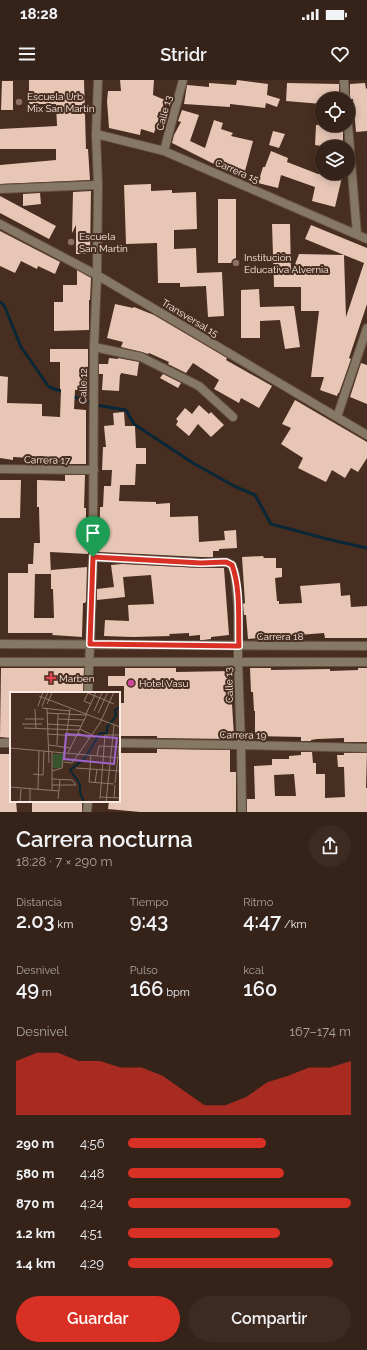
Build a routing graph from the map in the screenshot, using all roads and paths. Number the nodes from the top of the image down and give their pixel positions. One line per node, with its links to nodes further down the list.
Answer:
1 (98, 80): 6 (street, Calle 12)
2 (184, 80): 7 (street, Calle 13)
3 (344, 80): 4 (street)
4 (345, 92)
5 (349, 132): 11 (street)
6 (96, 134): 7 (street, Carrera 15); 8 (street, Calle 12)
7 (164, 151): 11 (street, Carrera 15)
8 (98, 185): 9 (street); 13 (street, Calle 12)
9 (0, 189)
10 (0, 224): 13 (street, Transversal 15)
11 (357, 234): 12 (street, Carrera 15)
12 (367, 239)
13 (97, 275): 15 (street, Calle 12); 17 (street, Transversal 15)
14 (367, 328): 17 (street)
15 (94, 347): 16 (street); 20 (street, Calle 12)
16 (233, 417)
17 (337, 417): 18 (street, Transversal 15)
18 (367, 435)
19 (0, 469): 20 (street, Carrera 17)
20 (94, 470): 21 (street, Calle 12)
21 (93, 557): 23 (street, Calle 12); 24 (street, Calle 13)
22 (0, 644): 23 (street, Carrera 18)
23 (90, 644): 24 (street, Carrera 18); 27 (street, Calle 12)
24 (239, 646): 25 (street, Carrera 18); 28 (street, Calle 13)
25 (367, 646)
26 (0, 662): 27 (street)
27 (89, 662): 28 (street); 30 (street, Calle 12)
28 (238, 662): 29 (street); 32 (street, Calle 13)
29 (367, 662)
30 (88, 692)
31 (120, 743): 32 (street, Carrera 19)
32 (241, 745): 33 (street, Carrera 19); 36 (street, Calle 13)
33 (367, 748)
34 (88, 802): 35 (street)
35 (87, 812)
36 (242, 812)

